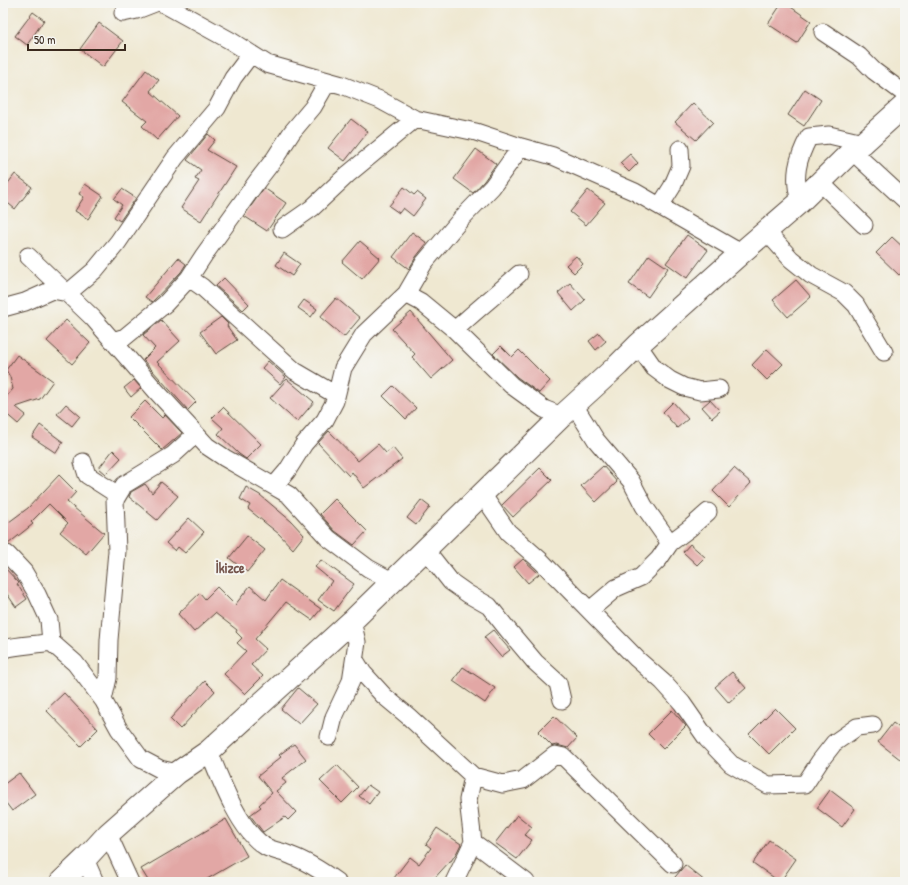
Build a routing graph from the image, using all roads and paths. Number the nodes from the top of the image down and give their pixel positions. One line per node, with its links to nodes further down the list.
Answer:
1 (155, 3): 3 (street)
2 (162, 3): 5 (street)
3 (123, 13)
4 (823, 32): 7 (street)
5 (251, 54): 6 (street); 24 (street)
6 (328, 81): 9 (street); 23 (street)
7 (905, 94)
8 (905, 105): 11 (main road)
9 (415, 119): 10 (street); 18 (street)
10 (521, 147): 16 (street); 25 (street)
11 (858, 147): 13 (main road); 14 (street); 15 (street)
12 (680, 149): 16 (street)
13 (820, 182): 15 (main road); 17 (street)
14 (905, 200)
15 (800, 202): 19 (main road)
16 (660, 206): 20 (street)
17 (864, 225)
18 (282, 229)
19 (766, 231): 20 (main road); 30 (street)
20 (741, 253): 29 (main road)
21 (28, 256): 24 (street)
22 (519, 274): 27 (street)
23 (189, 278): 28 (street); 32 (street)
24 (68, 293): 26 (street); 28 (street)
25 (406, 294): 27 (street); 32 (street)
26 (3, 308)
27 (455, 330): 33 (street)
28 (113, 341): 34 (street)
29 (638, 345): 31 (street); 33 (main road)
30 (884, 352)
31 (719, 389)
32 (336, 395): 36 (street)
33 (568, 410): 37 (main road); 40 (street)
34 (196, 434): 36 (street); 38 (street)
35 (83, 462): 38 (street)
36 (275, 485): 43 (street)
37 (482, 494): 41 (main road); 44 (street)
38 (118, 495): 49 (street)
39 (708, 512): 40 (street)
40 (670, 543): 44 (street)
41 (425, 549): 43 (main road); 50 (street)
42 (7, 554): 46 (street)
43 (392, 581): 45 (main road)
44 (590, 610): 51 (street)
45 (352, 621): 48 (street); 53 (main road)
46 (51, 642): 47 (street); 49 (street)
47 (3, 649)
48 (355, 660): 52 (street); 55 (street)
49 (103, 700): 54 (street)
50 (562, 700)
51 (873, 725)
52 (329, 737)
53 (209, 751): 54 (main road); 63 (street)
54 (177, 773): 56 (main road)
55 (473, 776): 57 (street); 59 (street)
56 (108, 834): 58 (main road); 62 (street)
57 (473, 842): 64 (street); 65 (street)
58 (85, 859): 60 (main road); 61 (street)
59 (673, 864)
60 (60, 882)
61 (95, 882)
62 (130, 882)
63 (337, 882)
64 (454, 882)
65 (526, 882)

